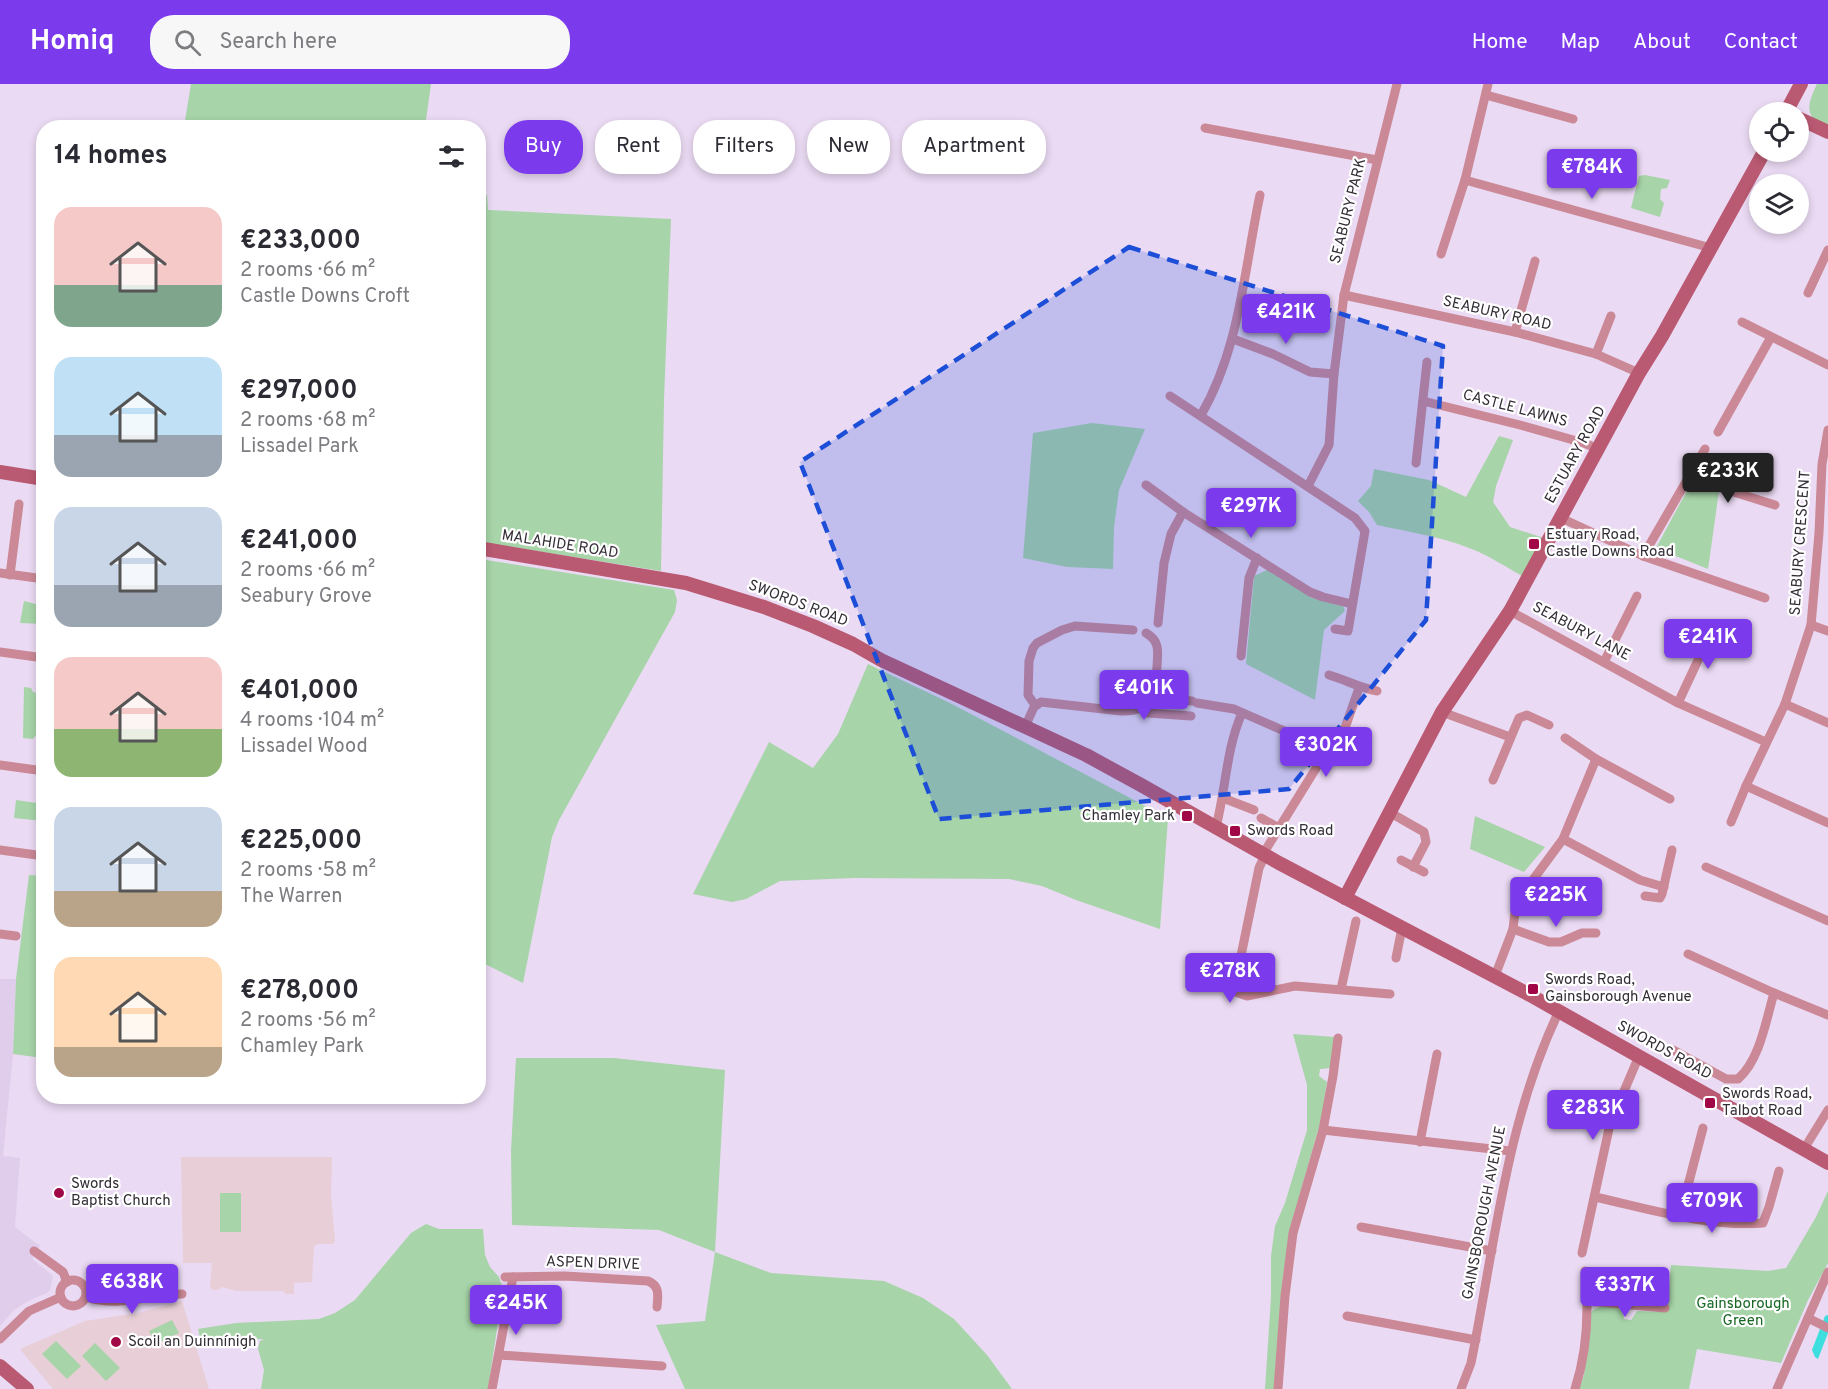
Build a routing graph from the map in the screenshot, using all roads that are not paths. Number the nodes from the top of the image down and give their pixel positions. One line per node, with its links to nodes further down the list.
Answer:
1 (1397, 84): 10 (street, SEABURY PARK)
2 (1488, 84): 4 (street)
3 (1801, 84): 5 (main road)
4 (1486, 95): 6 (street); 12 (street)
5 (1791, 102)
6 (1573, 119)
7 (1809, 123): 9 (main road)
8 (1205, 128): 10 (street)
9 (1828, 132)
10 (1377, 160): 19 (street, SEABURY PARK)
11 (1758, 162): 14 (main road, ESTUARY ROAD)
12 (1465, 180): 14 (street); 16 (street)
13 (1260, 195): 24 (street)
14 (1711, 248): 28 (main road, ESTUARY ROAD)
15 (1828, 250): 18 (street)
16 (1441, 254)
17 (1535, 261): 22 (street)
18 (1808, 293)
19 (1344, 295): 22 (street, SEABURY ROAD); 29 (street, SEABURY PARK)
20 (1611, 316): 25 (street)
21 (1742, 322): 23 (street)
22 (1515, 332): 25 (street, SEABURY ROAD)
23 (1771, 337): 27 (street); 34 (street)
24 (1233, 339): 29 (street); 32 (street)
25 (1596, 354): 28 (street, SEABURY ROAD)
26 (1427, 362): 31 (street)
27 (1828, 365)
28 (1640, 373): 36 (main road, ESTUARY ROAD)
29 (1334, 374): 42 (street, SEABURY PARK)
30 (1170, 396): 32 (street)
31 (1423, 401): 36 (street, CASTLE LAWNS); 37 (street)
32 (1200, 415): 42 (street)
33 (1828, 430): 47 (street, SEABURY CRESCENT)
34 (1718, 432)
35 (1706, 448): 39 (street)
36 (1598, 449): 46 (main road, ESTUARY ROAD)
37 (1416, 463)
38 (0, 472): 40 (main road)
39 (1689, 477): 44 (street); 49 (street)
40 (36, 478)
41 (1146, 485): 45 (street)
42 (1308, 486): 56 (street)
43 (19, 504): 51 (street)
44 (1775, 505)
45 (1183, 512): 50 (street); 58 (street)
46 (1561, 518): 49 (street); 57 (main road, ESTUARY ROAD)
47 (1824, 534): 59 (street, SEABURY CRESCENT)
48 (486, 549): 52 (main road, MALAHIDE ROAD)
49 (1643, 556): 55 (street)
50 (1257, 558): 56 (street); 67 (street)
51 (5, 574): 53 (street)
52 (637, 574): 82 (main road, SWORDS ROAD)
53 (36, 578)
54 (1637, 596): 68 (street)
55 (1765, 598)
56 (1352, 604): 61 (street)
57 (1510, 611): 68 (street, SEABURY LANE); 78 (main road, ESTUARY ROAD)
58 (1158, 623)
59 (1811, 625): 63 (street); 74 (street, SEABURY CRESCENT)
60 (1714, 626): 73 (street)
61 (1335, 629)
62 (1133, 630): 75 (street)
63 (1828, 631)
64 (1146, 633): 72 (street)
65 (0, 652): 66 (street)
66 (36, 656)
67 (1241, 656)
68 (1605, 662): 73 (street, SEABURY LANE)
69 (1329, 675): 70 (street)
70 (1359, 688): 71 (street); 102 (street)
71 (1377, 692)
72 (1153, 695): 76 (street); 77 (street)
73 (1678, 703): 88 (street, SEABURY LANE)
74 (1785, 704): 80 (street); 88 (street, SEABURY CRESCENT)
75 (1035, 705): 76 (street); 82 (street)
76 (1142, 707): 79 (street)
77 (1242, 712): 83 (street); 94 (street)
78 (1442, 712): 85 (street); 97 (main road, ESTUARY ROAD)
79 (1191, 716)
80 (1828, 723)
81 (1549, 725): 85 (street)
82 (1025, 727): 101 (main road, SWORDS ROAD)
83 (1284, 731): 84 (street); 87 (street)
84 (1298, 737)
85 (1510, 737): 92 (street)
86 (1565, 738): 89 (street)
87 (1280, 742)
88 (1766, 742): 93 (street, SEABURY CRESCENT)
89 (1596, 759): 95 (street); 103 (street)
90 (0, 765): 91 (street)
91 (36, 770)
92 (1493, 780)
93 (1746, 786): 99 (street, SEABURY CRESCENT); 100 (street)
94 (1223, 798): 96 (street); 101 (street)
95 (1670, 799)
96 (1254, 810)
97 (1389, 812): 109 (street); 114 (main road, ESTUARY ROAD)
98 (1261, 818): 102 (street)
99 (1731, 822)
100 (1828, 823)
101 (1216, 827): 106 (main road, SWORDS ROAD)
102 (1279, 828): 106 (street)
103 (1563, 839): 112 (street); 118 (street)
104 (0, 850): 107 (street)
105 (1672, 850): 112 (street)
106 (1264, 854): 114 (main road, SWORDS ROAD); 125 (street)
107 (36, 855)
108 (1401, 860): 109 (street)
109 (1413, 867): 111 (street)
110 (1706, 867): 116 (street)
111 (1424, 872)
112 (1664, 887): 113 (street)
113 (1645, 896)
114 (1345, 898): 117 (main road, SWORDS ROAD)
115 (1356, 921): 125 (street)
116 (1828, 921)
117 (1402, 928): 123 (street); 124 (main road, SWORDS ROAD)
118 (1513, 929): 119 (street); 124 (street)
119 (1596, 933)
120 (0, 934): 121 (street)
121 (16, 936)
122 (1688, 954): 126 (street)
123 (1396, 958)
124 (1495, 976): 128 (main road, SWORDS ROAD)
125 (1341, 989): 127 (street)
126 (1774, 993): 129 (street); 131 (street)
127 (1390, 994)
128 (1559, 1011): 133 (main road, SWORDS ROAD); 139 (street, GAINSBOROUGH AVENUE)
129 (1828, 1015)
130 (1338, 1038): 136 (street)
131 (1673, 1050)
132 (1437, 1054): 137 (street)
133 (1639, 1056): 138 (main road, SWORDS ROAD); 142 (street)
134 (1828, 1110): 138 (street)
135 (1703, 1128): 143 (street)
136 (1323, 1130): 137 (street); 167 (street)
137 (1420, 1142): 139 (street)
138 (1804, 1149): 140 (main road, SWORDS ROAD)
139 (1510, 1151): 146 (street, GAINSBOROUGH AVENUE)
140 (1828, 1163)
141 (1779, 1172): 143 (street)
142 (1595, 1197): 143 (street); 147 (street)
143 (1680, 1216)
144 (1360, 1227): 146 (street)
145 (34, 1251): 150 (street)
146 (1492, 1251): 161 (street, GAINSBOROUGH AVENUE)
147 (1582, 1253)
148 (1585, 1271): 154 (street)
149 (1828, 1272): 158 (street)
150 (67, 1281): 152 (street); 153 (street)
151 (182, 1294): 153 (street)
152 (61, 1297): 153 (street); 160 (street)
153 (86, 1297)
154 (1588, 1301): 156 (street); 169 (street)
155 (657, 1307): 162 (street, ASPEN DRIVE)
156 (1665, 1308)
157 (1347, 1316): 161 (street)
158 (1808, 1318): 159 (street); 170 (street)
159 (1824, 1326)
160 (0, 1339)
161 (1476, 1340): 168 (street, GAINSBOROUGH AVENUE)
162 (499, 1355): 164 (street); 166 (street)
163 (0, 1366): 165 (main road)
164 (662, 1366)
165 (27, 1389)
166 (492, 1389)
167 (1278, 1389)
168 (1461, 1389)
169 (1575, 1389)
170 (1777, 1389)

